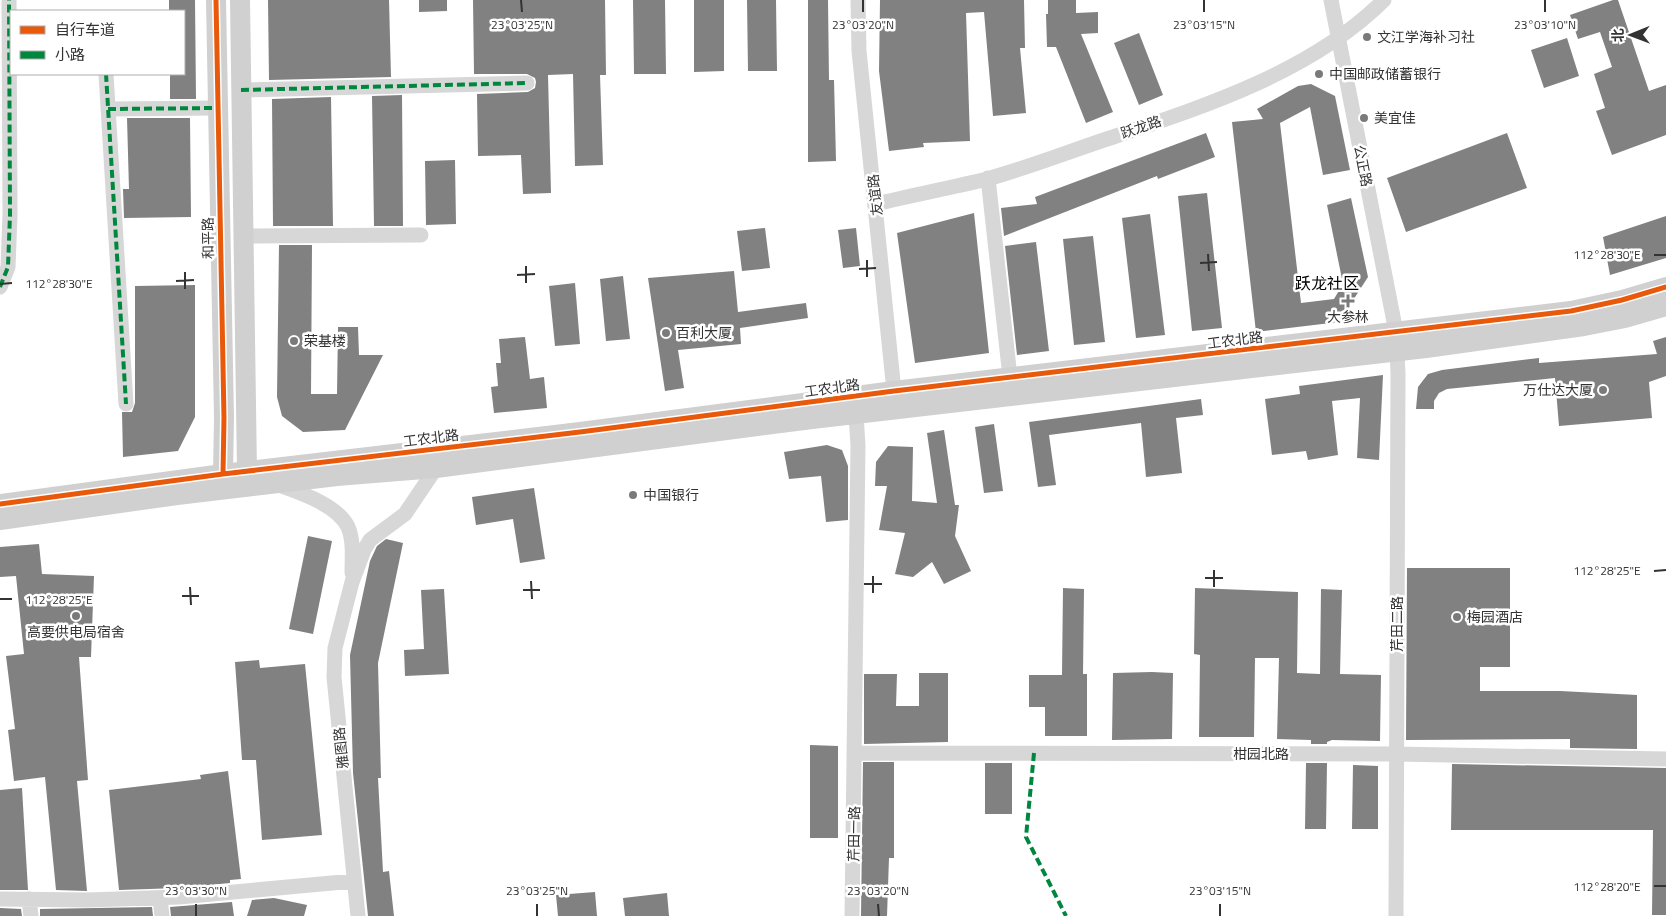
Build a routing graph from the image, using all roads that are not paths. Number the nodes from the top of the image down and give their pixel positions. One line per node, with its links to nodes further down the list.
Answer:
1 (9, 0): 17 (street)
2 (216, 0): 11 (street, 和平路)
3 (240, 0): 10 (street)
4 (858, 0): 14 (street, 友谊路)
5 (1331, 0): 7 (street, 公正路)
6 (1384, 0): 7 (street, 跃龙路)
7 (1338, 39): 13 (street, 跃龙路); 20 (street, 公正路)
8 (106, 75): 12 (street)
9 (527, 83): 10 (street)
10 (241, 90): 16 (street)
11 (217, 108): 12 (street); 27 (street, 和平路)
12 (108, 109): 23 (street)
13 (988, 178): 14 (street, 跃龙路); 21 (street)
14 (876, 204): 22 (street, 友谊路)
15 (421, 235): 16 (street)
16 (244, 236): 26 (street)
17 (0, 287)
18 (1666, 287): 20 (street, 工农北路)
19 (1666, 306): 20 (street, 工农北路)
20 (1396, 342): 21 (street, 工农北路); 24 (street, 工农北路); 33 (street, 芹田二路)
21 (1010, 378): 22 (street, 工农北路)
22 (894, 391): 26 (street, 工农北路)
23 (126, 404)
24 (856, 414): 25 (street, 工农北路); 32 (street, 芹田一路)
25 (436, 468): 28 (street, 工农北路); 31 (street)
26 (247, 472): 27 (street, 工农北路)
27 (223, 474): 29 (street, 工农北路)
28 (276, 484): 30 (street, 工农北路); 31 (street)
29 (0, 504)
30 (0, 520)
31 (352, 582): 35 (street, 雅图路)
32 (855, 753): 33 (street, 柑园北路); 42 (street, 芹田一路)
33 (1396, 754): 34 (street, 柑园北路); 43 (street, 芹田二路)
34 (1666, 759)
35 (354, 881): 36 (street); 41 (street, 雅图路)
36 (160, 898): 38 (street); 40 (street)
37 (0, 899): 38 (street)
38 (29, 899): 39 (street)
39 (31, 916)
40 (162, 916)
41 (358, 916)
42 (852, 916)
43 (1396, 916)

